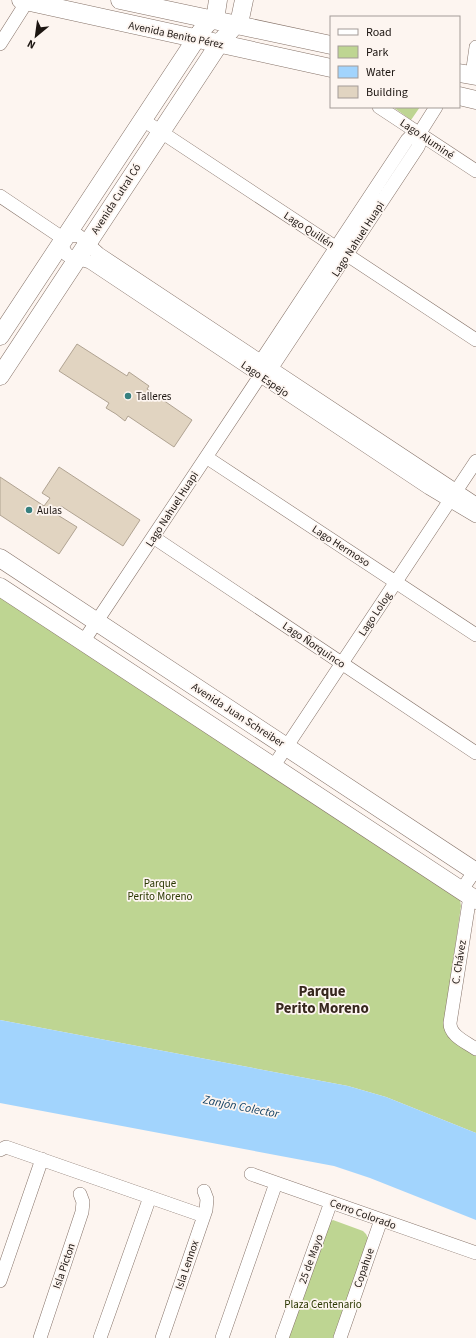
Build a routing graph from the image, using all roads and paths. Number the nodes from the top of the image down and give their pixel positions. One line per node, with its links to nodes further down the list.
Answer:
1 (25, 0): 7 (main road, Avenida Benito Pérez); 9 (street)
2 (120, 0): 5 (main road, Avenida Benito Pérez)
3 (218, 0): 5 (main road)
4 (244, 0): 6 (main road)
5 (216, 21): 6 (main road, Avenida Benito Pérez); 7 (main road, Avenida Cutral Có); 8 (main road)
6 (236, 25): 8 (main road, Avenida Cutral Có); 10 (main road, Avenida Benito Pérez)
7 (196, 40): 8 (main road, Avenida Benito Pérez); 18 (main road, Avenida Cutral Có)
8 (220, 42): 12 (main road, Avenida Benito Pérez); 19 (main road, Avenida Cutral Có)
9 (0, 44)
10 (330, 45)
11 (476, 47): 13 (street)
12 (323, 67)
13 (469, 75)
14 (460, 96): 15 (main road)
15 (476, 100)
16 (380, 108): 20 (street, Lago Aluminé)
17 (435, 108): 20 (street, Lago Nahuel Huapi)
18 (143, 120): 19 (street, Lago Quillén); 23 (main road, Avenida Cutral Có)
19 (160, 132): 24 (street, Lago Quillén); 25 (main road, Avenida Cutral Có)
20 (419, 134): 21 (street, Lago Aluminé); 24 (street, Lago Nahuel Huapi); 26 (street, Lago Nahuel Huapi)
21 (476, 171)
22 (0, 196): 23 (street)
23 (64, 239): 25 (street, Lago Espejo); 25 (street, Lago Espejo); 27 (main road, Avenida Cutral Có)
24 (336, 248): 26 (street, Lago Quillén); 29 (street, Lago Nahuel Huapi)
25 (82, 251): 29 (street, Lago Espejo); 31 (main road, Avenida Cutral Có); 32 (street, Lago Espejo)
26 (347, 255): 28 (street, Lago Quillén); 30 (street, Lago Nahuel Huapi)
27 (0, 336)
28 (476, 340)
29 (261, 361): 30 (street, Lago Espejo); 32 (street, Lago Nahuel Huapi)
30 (273, 369): 32 (street, Lago Nahuel Huapi); 35 (street, Lago Espejo)
31 (0, 376)
32 (260, 376): 33 (street, Lago Nahuel Huapi); 35 (street, Lago Espejo)
33 (206, 457): 38 (street, Lago Nahuel Huapi); 40 (street, Lago Hermoso)
34 (476, 461): 35 (street, Lago Lolog)
35 (453, 496): 36 (street, Lago Espejo); 37 (street, Lago Espejo); 40 (street, Lago Lolog)
36 (476, 504)
37 (476, 516)
38 (153, 537): 42 (street, Lago Nahuel Huapi); 45 (street, Lago Ñorquinco)
39 (0, 558): 42 (main road, Avenida Juan Schreiber)
40 (396, 582): 43 (street, Lago Hermoso); 45 (street, Lago Lolog)
41 (0, 587): 44 (main road)
42 (97, 622): 44 (street, Lago Nahuel Huapi); 46 (main road, Avenida Juan Schreiber)
43 (476, 635)
44 (84, 642): 48 (main road)
45 (342, 663): 46 (street, Lago Lolog); 47 (street, Lago Ñorquinco)
46 (286, 747): 48 (street, Lago Lolog); 49 (main road, Avenida Juan Schreiber)
47 (476, 753)
48 (273, 767): 50 (main road)
49 (476, 871): 50 (street)
50 (469, 896): 51 (street, C. Chávez)
51 (476, 1049)
52 (0, 1150): 53 (street)
53 (42, 1160): 58 (street); 63 (street)
54 (251, 1174): 55 (street, Cerro Colorado)
55 (276, 1183): 59 (street, Cerro Colorado); 67 (street)
56 (204, 1191): 60 (street, Isla Lennox)
57 (80, 1194): 64 (street, Isla Picton)
58 (150, 1197): 60 (street); 65 (street)
59 (331, 1202): 61 (street, Cerro Colorado); 68 (street, 25 de Mayo)
60 (204, 1216): 66 (street, Isla Lennox)
61 (381, 1220): 62 (street, Cerro Colorado); 69 (street, Copahue)
62 (476, 1253)
63 (0, 1281)
64 (40, 1338)
65 (100, 1338)
66 (162, 1338)
67 (222, 1338)
68 (282, 1338)
69 (340, 1338)

